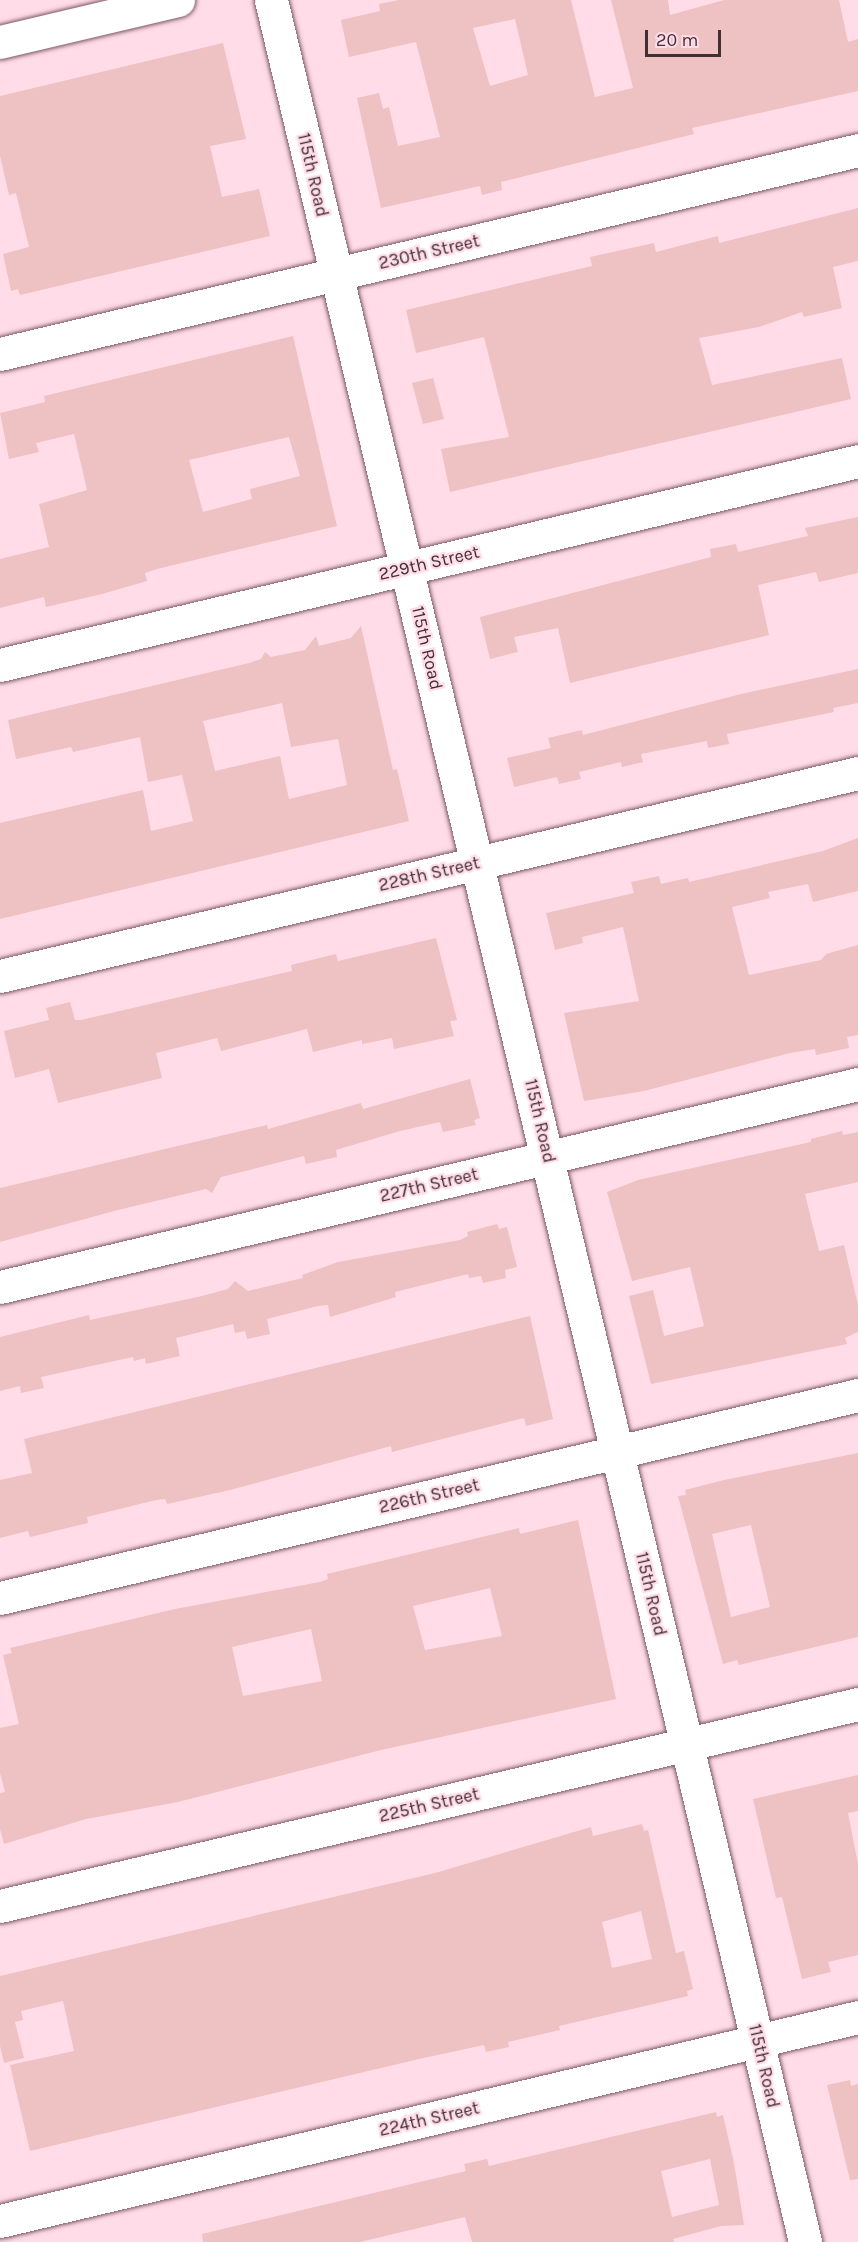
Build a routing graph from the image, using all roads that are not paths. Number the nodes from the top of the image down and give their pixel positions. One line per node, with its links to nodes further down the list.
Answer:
1 (178, 0): 3 (street)
2 (272, 0): 5 (street, 115th Road)
3 (0, 42)
4 (858, 150): 5 (street, 230th Street)
5 (337, 274): 6 (street, 230th Street); 8 (street, 115th Road)
6 (0, 354)
7 (858, 461): 8 (street, 229th Street)
8 (408, 568): 9 (street, 229th Street); 11 (street, 115th Road)
9 (0, 665)
10 (858, 773): 11 (street, 228th Street)
11 (478, 862): 12 (street, 228th Street); 14 (street, 115th Road)
12 (0, 976)
13 (858, 1084): 14 (street, 227th Street)
14 (549, 1157): 15 (street, 227th Street); 17 (street, 115th Road)
15 (0, 1287)
16 (858, 1395): 17 (street, 226th Street)
17 (617, 1452): 18 (street, 226th Street); 20 (street, 115th Road)
18 (0, 1598)
19 (858, 1704): 20 (street, 225th Street)
20 (687, 1744): 21 (street, 225th Street); 23 (street, 115th Road)
21 (0, 1906)
22 (858, 2017): 23 (street, 224th Street)
23 (758, 2041): 24 (street, 224th Street); 25 (street, 115th Road)
24 (0, 2221)
25 (805, 2242)

